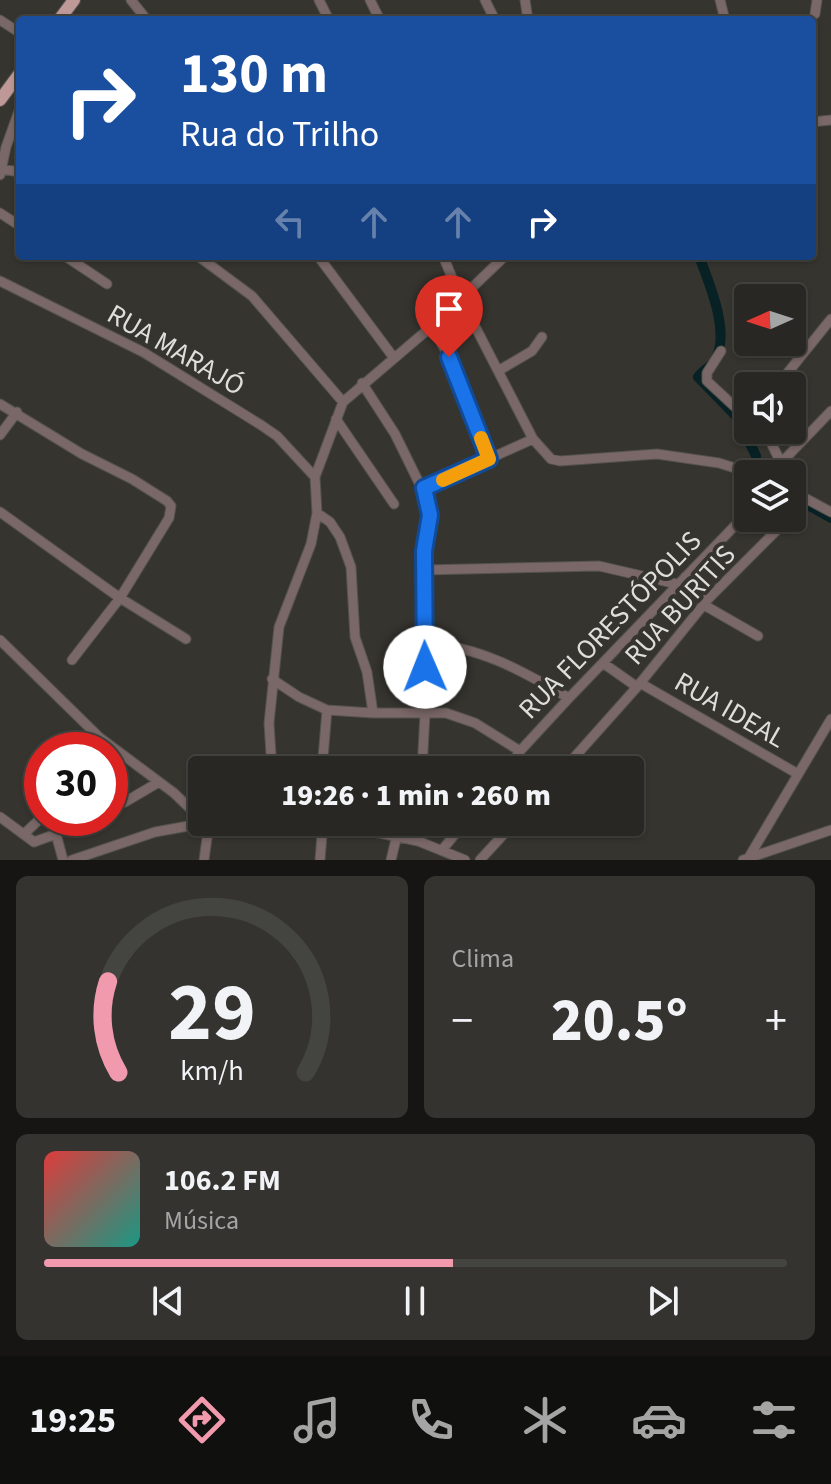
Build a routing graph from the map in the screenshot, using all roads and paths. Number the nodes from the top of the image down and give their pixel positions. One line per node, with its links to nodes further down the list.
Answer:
1 (131, 0): 4 (street)
2 (817, 0): 3 (street)
3 (815, 14)
4 (144, 16)
5 (16, 78): 6 (main road)
6 (1, 95)
7 (16, 119): 8 (street)
8 (1, 172)
9 (71, 260): 15 (street)
10 (203, 260): 25 (street)
11 (321, 260): 21 (street)
12 (445, 260): 16 (street)
13 (501, 260): 16 (street)
14 (0, 281): 36 (street, RUA MARAJÓ)
15 (107, 284)
16 (461, 299): 18 (street); 22 (street)
17 (831, 319): 23 (street)
18 (432, 326): 21 (street); 33 (street)
19 (542, 337): 22 (street)
20 (721, 351): 27 (street)
21 (394, 358): 24 (street)
22 (498, 371): 32 (street)
23 (788, 372)
24 (362, 383): 25 (street); 37 (street)
25 (343, 402): 30 (street)
26 (0, 404): 29 (street)
27 (734, 406)
28 (831, 411): 34 (street)
29 (17, 412): 31 (street); 47 (street)
30 (336, 419): 36 (street); 39 (street)
31 (0, 435)
32 (533, 439): 33 (street); 35 (street)
33 (489, 459): 37 (street)
34 (784, 460)
35 (734, 468)
36 (315, 477): 42 (street)
37 (424, 488): 45 (street)
38 (806, 503): 41 (street)
39 (394, 504)
40 (0, 512): 47 (street)
41 (831, 512)
42 (317, 513): 55 (street); 59 (street)
43 (734, 526): 46 (street, RUA FLORESTÓPOLIS)
44 (775, 532): 48 (street, RUA BURITIS)
45 (424, 570): 46 (street); 52 (street)
46 (681, 580): 48 (street); 54 (street, RUA FLORESTÓPOLIS)
47 (120, 598): 50 (street); 53 (street)
48 (707, 601): 49 (street); 56 (street, RUA BURITIS)
49 (758, 636)
50 (186, 639)
51 (0, 640): 69 (street)
52 (424, 644): 57 (street); 60 (street)
53 (72, 660)
54 (603, 663): 56 (street, RUA IDEAL); 57 (street, RUA FLORESTÓPOLIS)
55 (272, 679): 58 (street); 63 (street)
56 (639, 685): 67 (street, RUA BURITIS); 68 (street, RUA IDEAL)
57 (569, 698): 62 (street, RUA FLORESTÓPOLIS)
58 (327, 710): 59 (street); 64 (street)
59 (373, 713): 60 (street)
60 (425, 714): 62 (street); 65 (street)
61 (831, 719): 68 (street)
62 (520, 751): 66 (street, RUA FLORESTÓPOLIS)
63 (271, 756)
64 (323, 756)
65 (423, 756)
66 (517, 756)
67 (576, 756)
68 (798, 774): 89 (street)
69 (159, 782): 70 (street); 71 (street)
70 (128, 800)
71 (188, 807)
72 (0, 817): 75 (street)
73 (188, 825): 87 (street)
74 (831, 830): 89 (street)
75 (24, 834)
76 (26, 836): 77 (street)
77 (50, 836)
78 (57, 836): 90 (street)
79 (205, 836): 93 (street)
80 (323, 836): 94 (street)
81 (397, 836): 95 (street)
82 (400, 836): 86 (street)
83 (418, 836): 86 (street)
84 (454, 836): 88 (street)
85 (502, 836): 97 (street)
86 (418, 841): 88 (street)
87 (111, 846): 91 (street); 92 (street)
88 (442, 850): 96 (street)
89 (746, 858)
90 (63, 860)
91 (72, 860)
92 (113, 860)
93 (204, 860)
94 (320, 860)
95 (391, 860)
96 (465, 860)
97 (480, 860)

